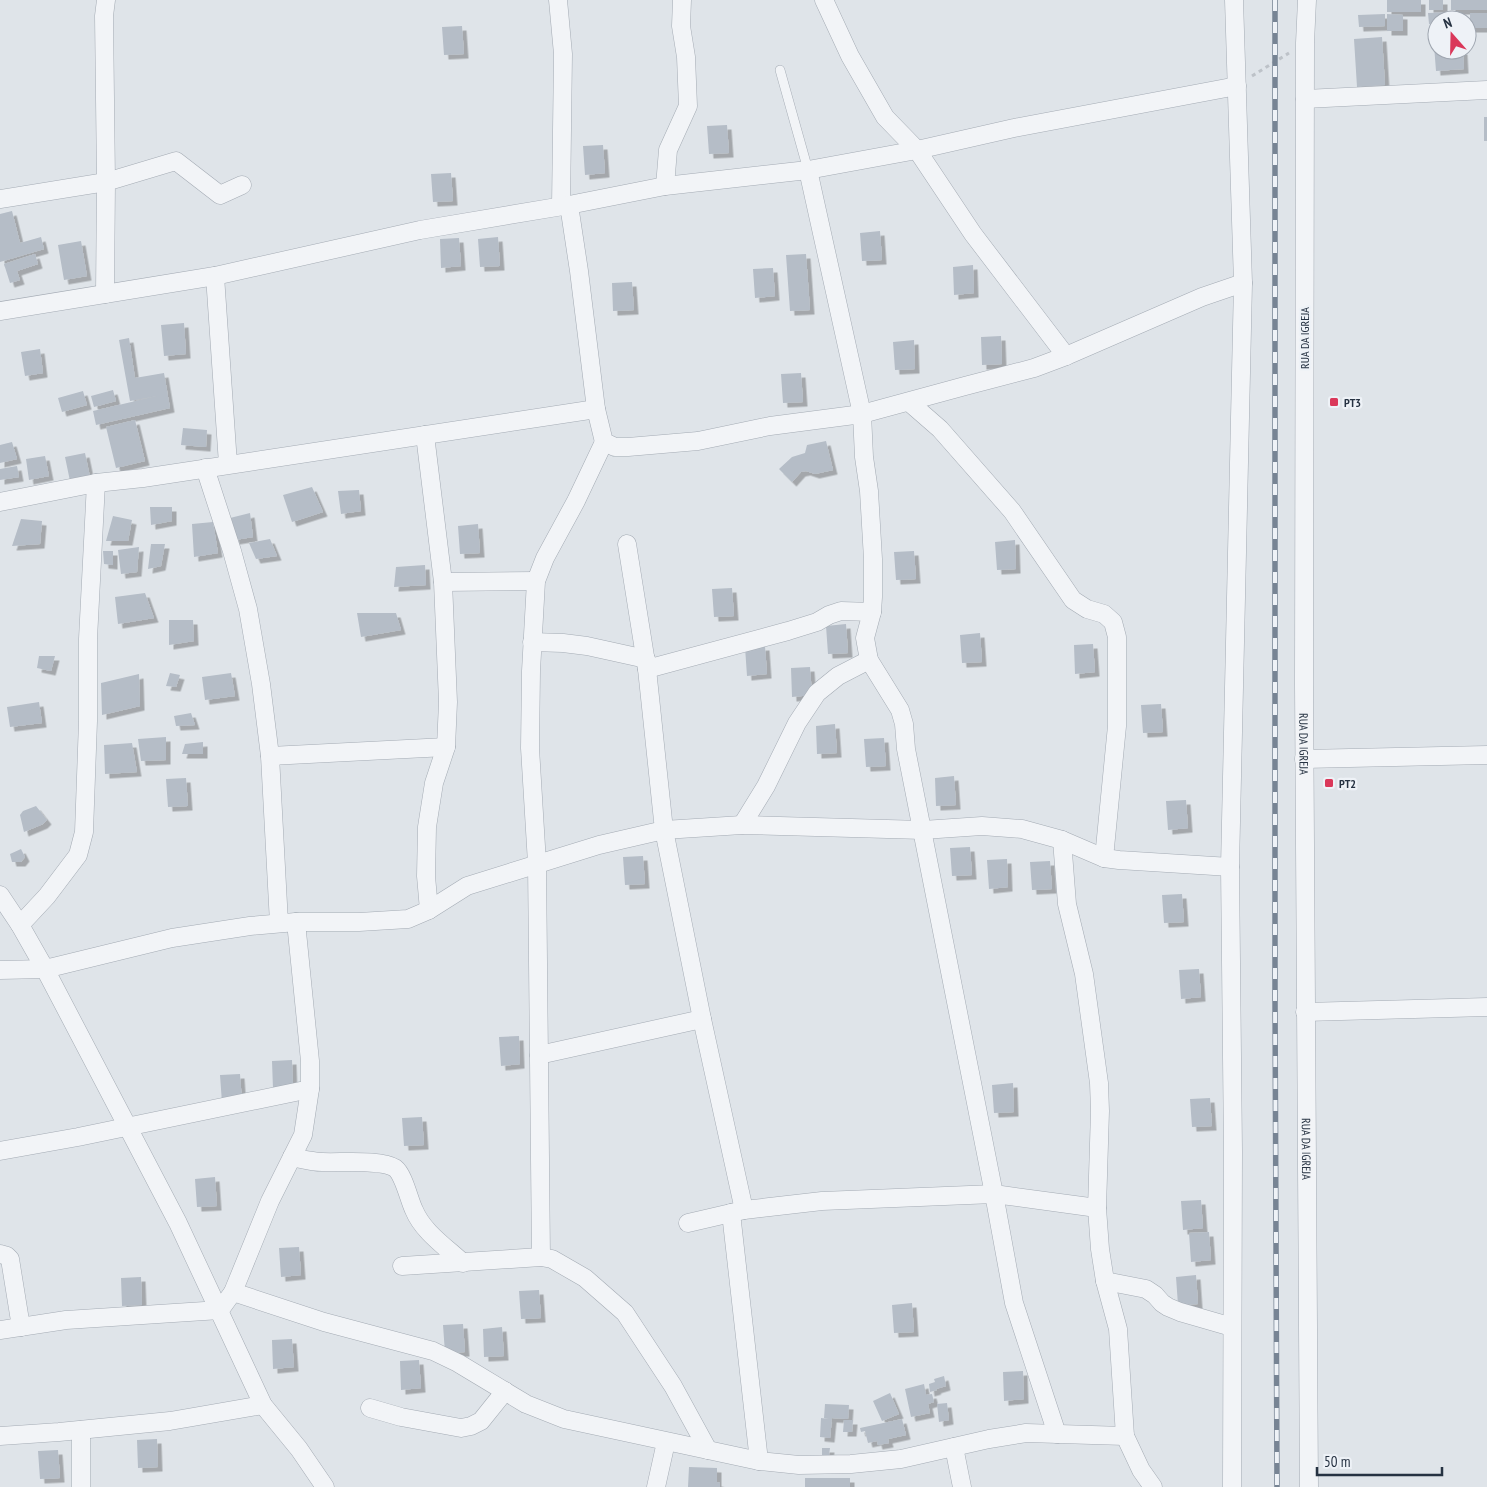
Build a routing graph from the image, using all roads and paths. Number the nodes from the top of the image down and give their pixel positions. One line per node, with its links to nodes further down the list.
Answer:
1 (106, 0): 14 (street)
2 (558, 0): 18 (street)
3 (682, 0): 16 (street)
4 (824, 0): 12 (street)
5 (1234, 0): 9 (street)
6 (1307, 0): 7 (street, RUA DA IGREJA)
7 (1305, 43): 9 (path); 11 (street, RUA DA IGREJA)
8 (780, 70): 13 (lane)
9 (1237, 86): 12 (street); 20 (street)
10 (1487, 90): 11 (street)
11 (1305, 99): 43 (street, RUA DA IGREJA)
12 (917, 150): 13 (street); 23 (street)
13 (808, 170): 16 (street); 26 (street)
14 (106, 182): 15 (street); 17 (street); 21 (street)
15 (242, 185)
16 (665, 186): 18 (street)
17 (0, 199)
18 (565, 205): 19 (street); 25 (street)
19 (215, 276): 21 (street); 29 (street)
20 (1243, 283): 23 (street); 50 (street)
21 (105, 294): 22 (street)
22 (0, 311)
23 (1066, 356): 24 (street)
24 (909, 402): 26 (street); 48 (street)
25 (596, 409): 27 (street); 28 (street)
26 (862, 414): 28 (street); 36 (street)
27 (425, 435): 29 (street); 35 (street)
28 (604, 442): 34 (street)
29 (228, 464): 30 (street)
30 (205, 468): 31 (street); 42 (street)
31 (96, 483): 32 (street); 54 (street)
32 (0, 502)
33 (627, 544): 39 (street)
34 (536, 581): 35 (street); 37 (street)
35 (442, 582): 40 (street)
36 (872, 612): 38 (street); 39 (street)
37 (532, 642): 39 (street); 49 (street)
38 (869, 660): 44 (street); 46 (street)
39 (646, 664): 45 (street)
40 (446, 747): 42 (street); 52 (street)
41 (1487, 755): 43 (street)
42 (270, 756): 53 (street)
43 (1304, 759): 58 (street, RUA DA IGREJA)
44 (742, 826): 45 (street); 46 (street)
45 (664, 830): 49 (street); 59 (street)
46 (923, 830): 47 (street); 65 (street)
47 (1062, 840): 48 (street); 66 (street)
48 (1104, 858): 50 (street)
49 (536, 863): 52 (street); 60 (street)
50 (1230, 867): 76 (street)
51 (0, 896): 54 (street)
52 (429, 910): 53 (street)
53 (287, 923): 55 (street); 61 (street)
54 (20, 925): 55 (street)
55 (45, 968): 56 (street); 62 (street)
56 (0, 970)
57 (1487, 1007): 58 (street)
58 (1306, 1012): 96 (street, RUA DA IGREJA)
59 (702, 1019): 60 (street); 67 (street)
60 (539, 1055): 70 (street)
61 (310, 1089): 62 (street); 64 (street)
62 (127, 1126): 63 (street); 75 (street)
63 (0, 1151)
64 (292, 1157): 71 (street); 74 (street)
65 (994, 1194): 66 (street); 67 (street); 83 (street)
66 (1097, 1208): 73 (street)
67 (738, 1211): 68 (street); 89 (street)
68 (688, 1223)
69 (0, 1254): 77 (street)
70 (541, 1257): 71 (street); 88 (street)
71 (463, 1263): 72 (street)
72 (402, 1266)
73 (1105, 1281): 76 (street); 85 (street)
74 (233, 1292): 75 (street); 79 (street)
75 (220, 1310): 77 (street); 80 (street)
76 (1232, 1327): 95 (street)
77 (21, 1328): 78 (street)
78 (0, 1330)
79 (505, 1391): 81 (street); 86 (street)
80 (263, 1405): 82 (street); 90 (street)
81 (370, 1408)
82 (81, 1430): 84 (street); 91 (street)
83 (1057, 1434): 85 (street); 87 (street)
84 (0, 1436)
85 (1125, 1436): 94 (street)
86 (666, 1442): 88 (street); 92 (street)
87 (954, 1447): 89 (street); 93 (street)
88 (708, 1450): 89 (street)
89 (759, 1461)
90 (320, 1486)
91 (82, 1487)
92 (656, 1487)
93 (962, 1487)
94 (1153, 1487)
95 (1232, 1487)
96 (1310, 1487)

